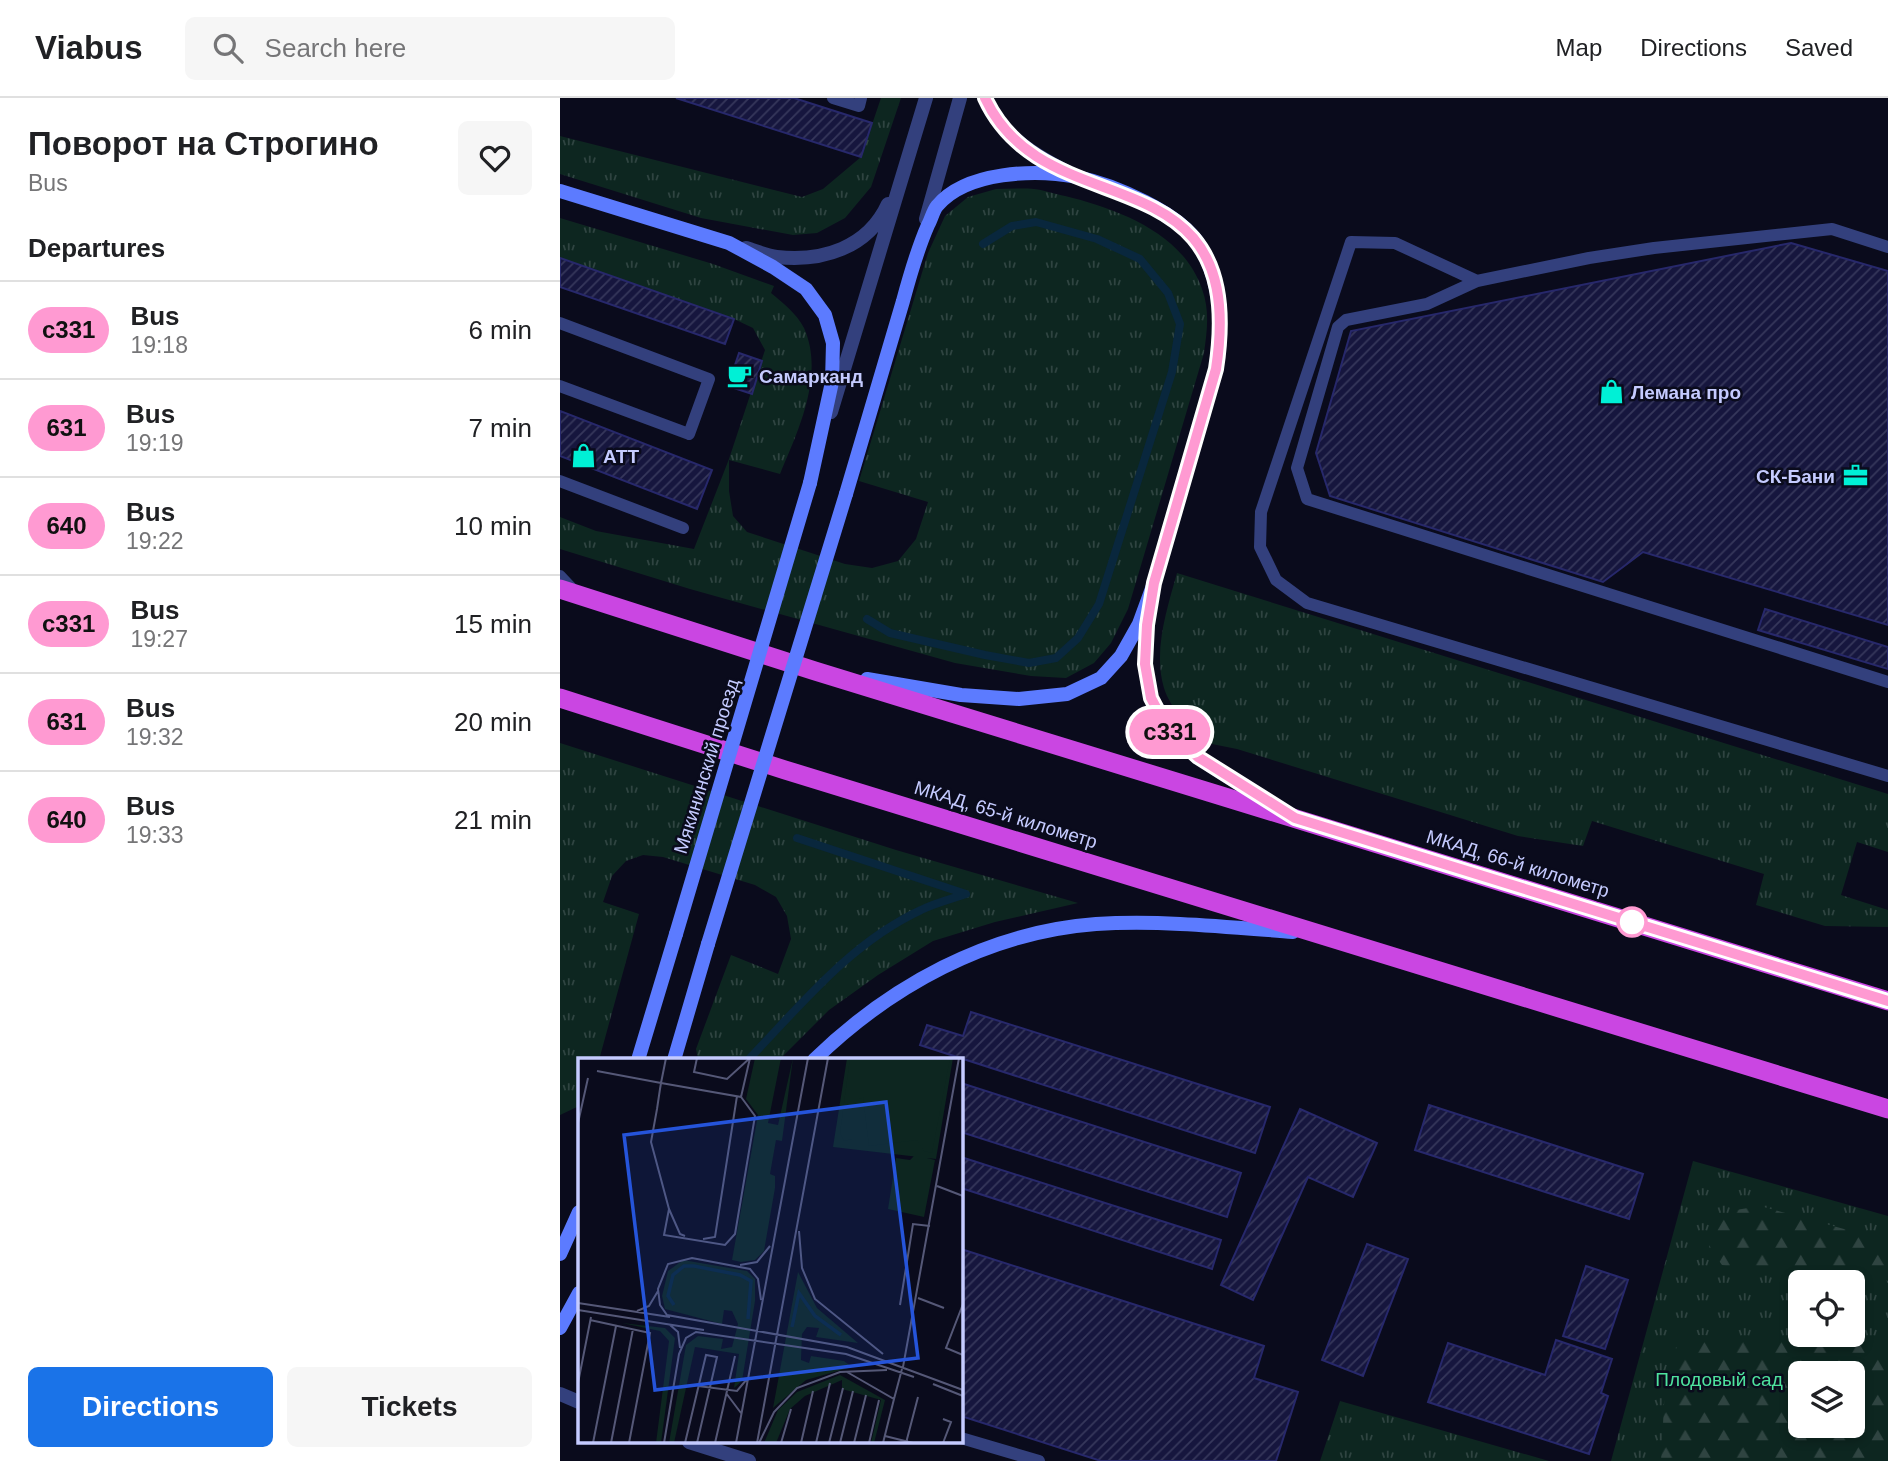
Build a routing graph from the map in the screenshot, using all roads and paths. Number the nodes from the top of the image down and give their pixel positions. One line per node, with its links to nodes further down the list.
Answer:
1 (833, 98): 2 (lane)
2 (861, 98)
3 (926, 98): 6 (street)
4 (961, 98): 10 (street)
5 (985, 98): 7 (street)
6 (903, 171): 9 (street); 16 (street)
7 (1077, 177): 10 (main road); 19 (main road)
8 (560, 191): 9 (main road, Мякининский проезд)
9 (729, 243): 16 (main road, Мякининский проезд)
10 (918, 247): 29 (main road, bridge)
11 (1888, 247): 12 (lane)
12 (1478, 281): 22 (lane); 24 (lane)
13 (560, 323): 14 (lane)
14 (560, 386)
15 (560, 481): 17 (lane)
16 (810, 483): 28 (main road, Мякининский проезд, bridge)
17 (683, 528)
18 (560, 576): 20 (lane)
19 (1154, 583): 21 (main road); 25 (street)
20 (569, 592): 21 (highway)
21 (816, 671): 25 (highway)
22 (1888, 682)
23 (560, 698): 26 (highway, МКАД, 65-й километр)
24 (1888, 776)
25 (1295, 818): 27 (highway, МКАД, 66-й километр)
26 (1317, 933): 30 (main road); 31 (highway, МКАД, 65-й километр)
27 (1888, 1001)
28 (639, 1058)
29 (675, 1058)
30 (816, 1058)
31 (1888, 1109)
32 (578, 1214): 33 (main road)
33 (560, 1254)
34 (578, 1295): 36 (main road)
35 (578, 1313): 37 (main road)
36 (560, 1328)
37 (560, 1334)
38 (560, 1394): 39 (street)
39 (578, 1402)
40 (962, 1438): 43 (lane)
41 (695, 1444): 42 (street)
42 (749, 1461)
43 (1039, 1461)

